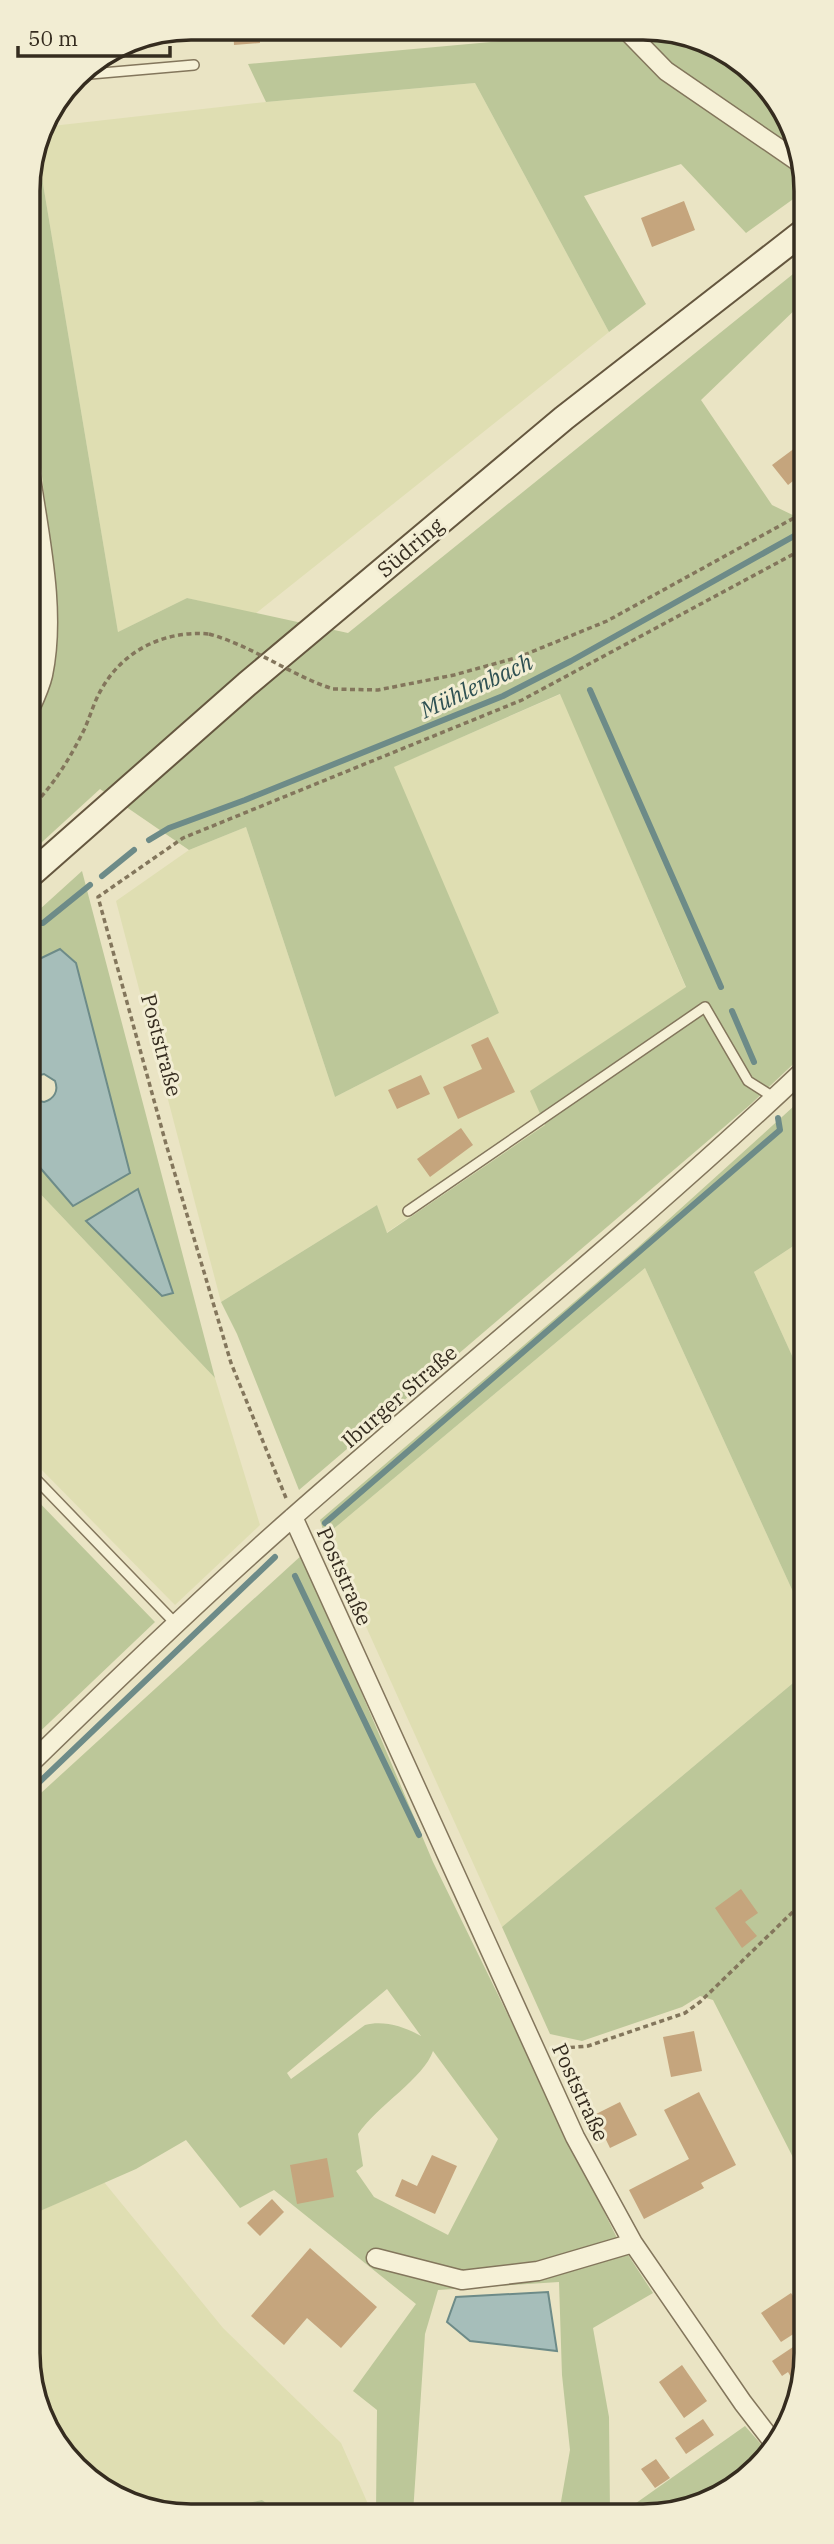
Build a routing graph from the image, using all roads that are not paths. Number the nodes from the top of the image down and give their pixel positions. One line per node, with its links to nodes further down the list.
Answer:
1 (635, 40): 4 (street)
2 (194, 65): 3 (lane)
3 (98, 73)
4 (789, 156)
5 (794, 239): 8 (main road, Südring)
6 (41, 556): 7 (street)
7 (41, 680)
8 (41, 866)
9 (794, 1080): 10 (street, Iburger Straße)
10 (775, 1098): 11 (lane); 13 (street, Iburger Straße)
11 (408, 1211)
12 (40, 1483): 14 (lane)
13 (293, 1517): 14 (street, Iburger Straße); 16 (street, Poststraße)
14 (175, 1623): 15 (street, Iburger Straße)
15 (40, 1754)
16 (633, 2243): 17 (street); 18 (street, Poststraße)
17 (376, 2258)
18 (769, 2436)

